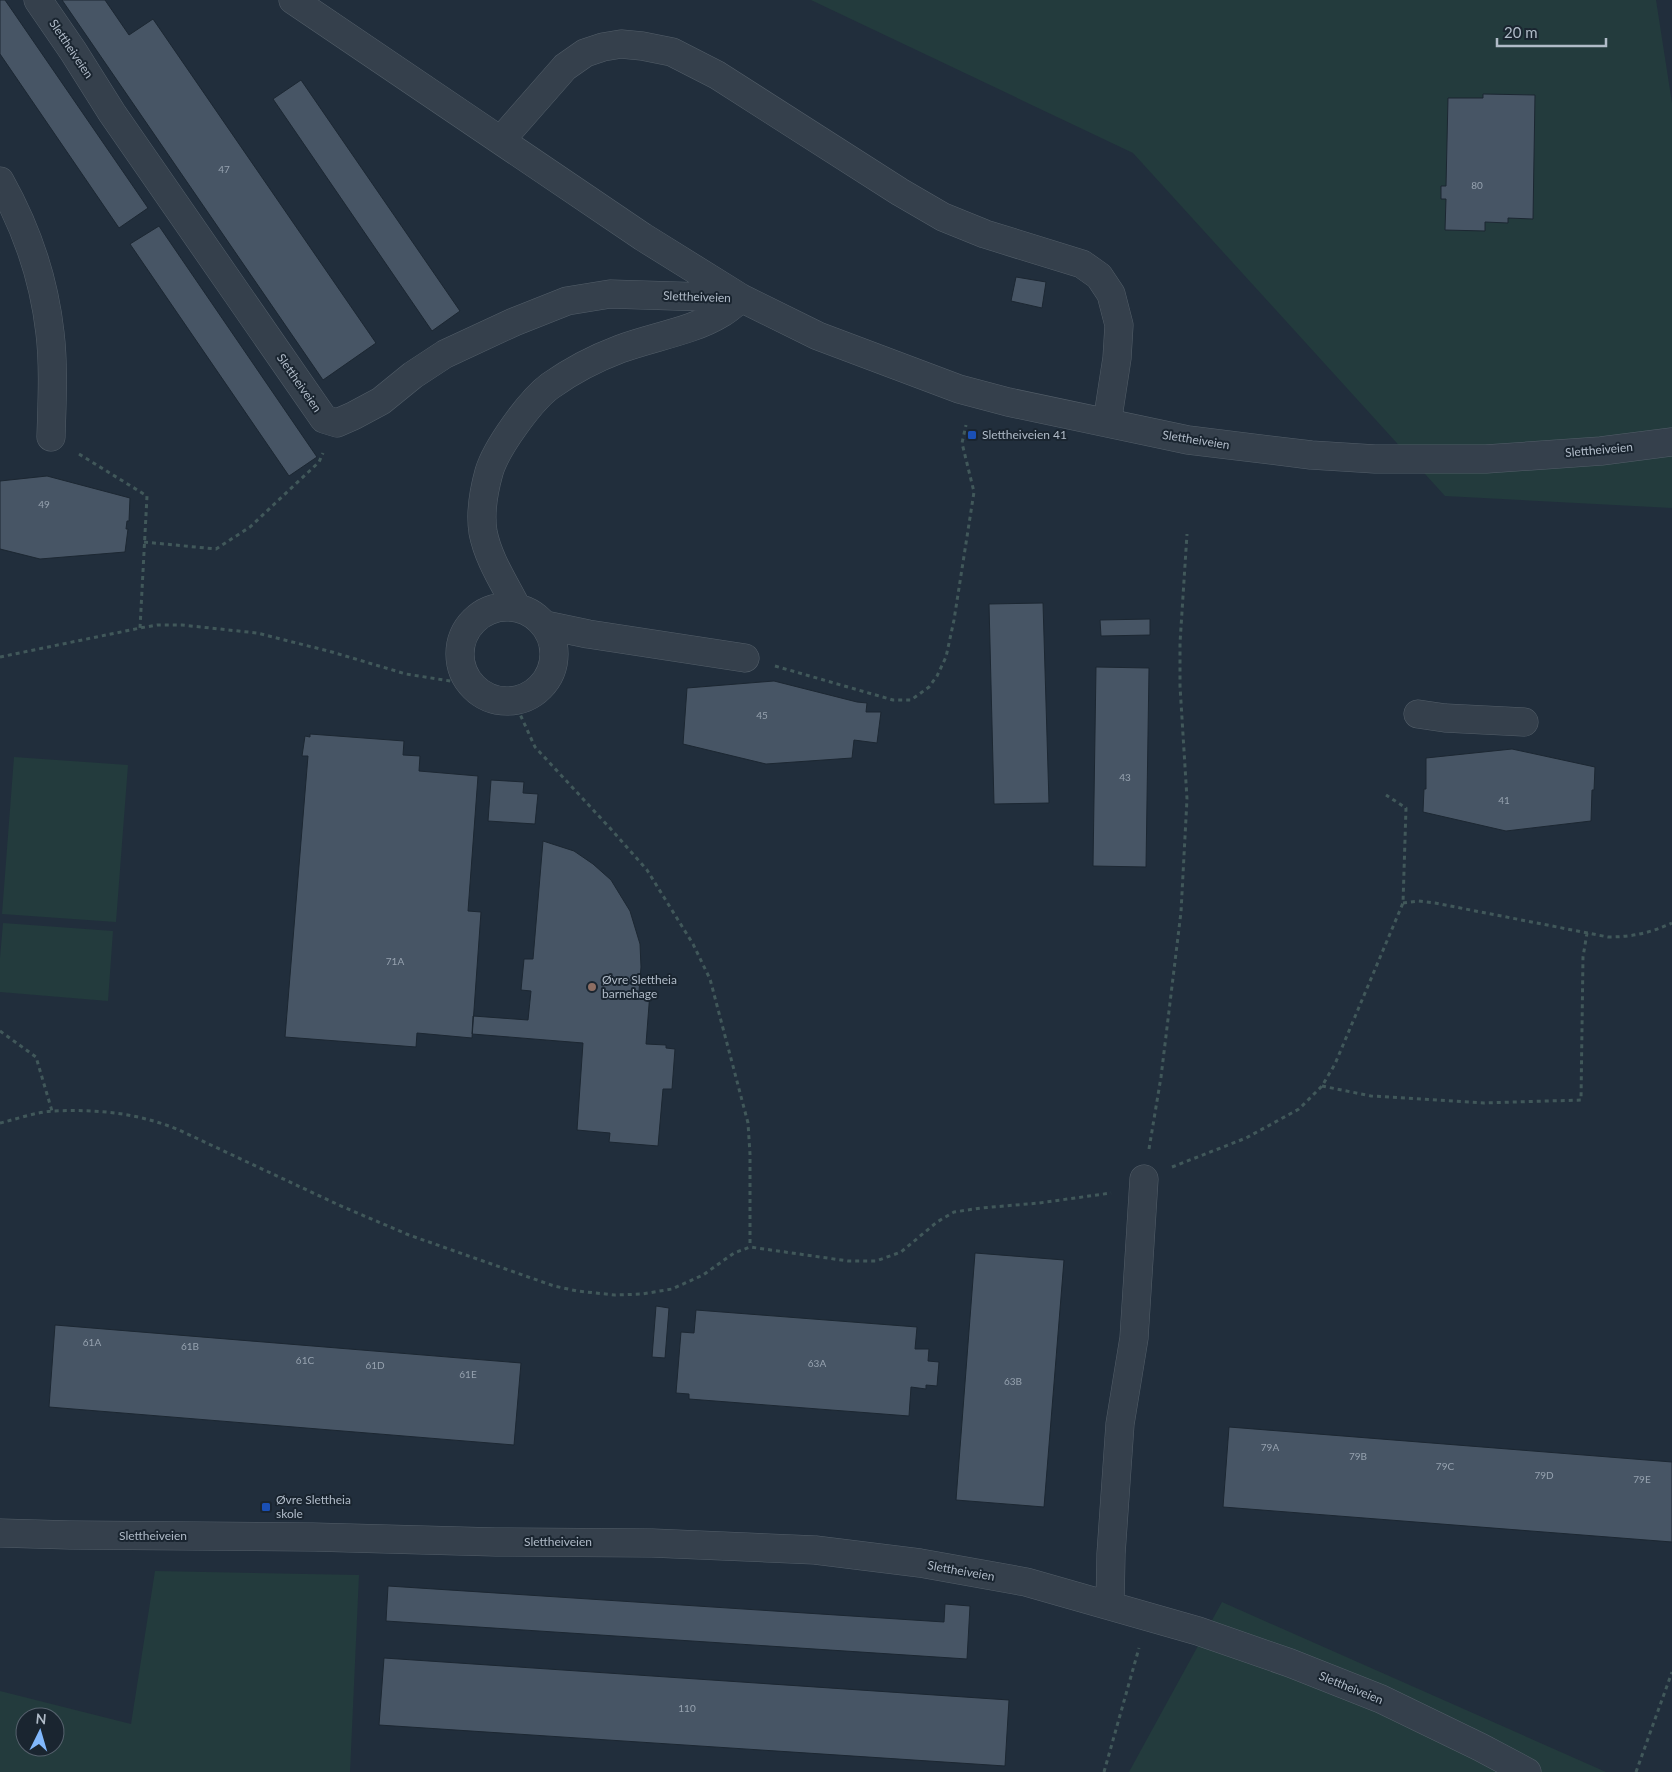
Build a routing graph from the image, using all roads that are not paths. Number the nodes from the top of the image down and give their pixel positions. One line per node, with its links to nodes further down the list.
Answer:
1 (38, 0): 5 (street, Slettheiveien)
2 (293, 0): 3 (street, Slettheiveien)
3 (501, 140): 5 (street, Slettheiveien); 6 (street)
4 (0, 181): 7 (street)
5 (741, 298): 6 (street, Slettheiveien); 9 (street, Slettheiveien)
6 (1107, 423): 8 (street, Slettheiveien)
7 (51, 437)
8 (1672, 442)
9 (517, 608): 10 (street); 10 (street)
10 (545, 626): 11 (street)
11 (745, 658)
12 (1418, 714): 13 (street)
13 (1524, 722)
14 (1144, 1179): 16 (street)
15 (0, 1533): 16 (street, Slettheiveien)
16 (1110, 1606): 17 (street, Slettheiveien)
17 (1527, 1772)

